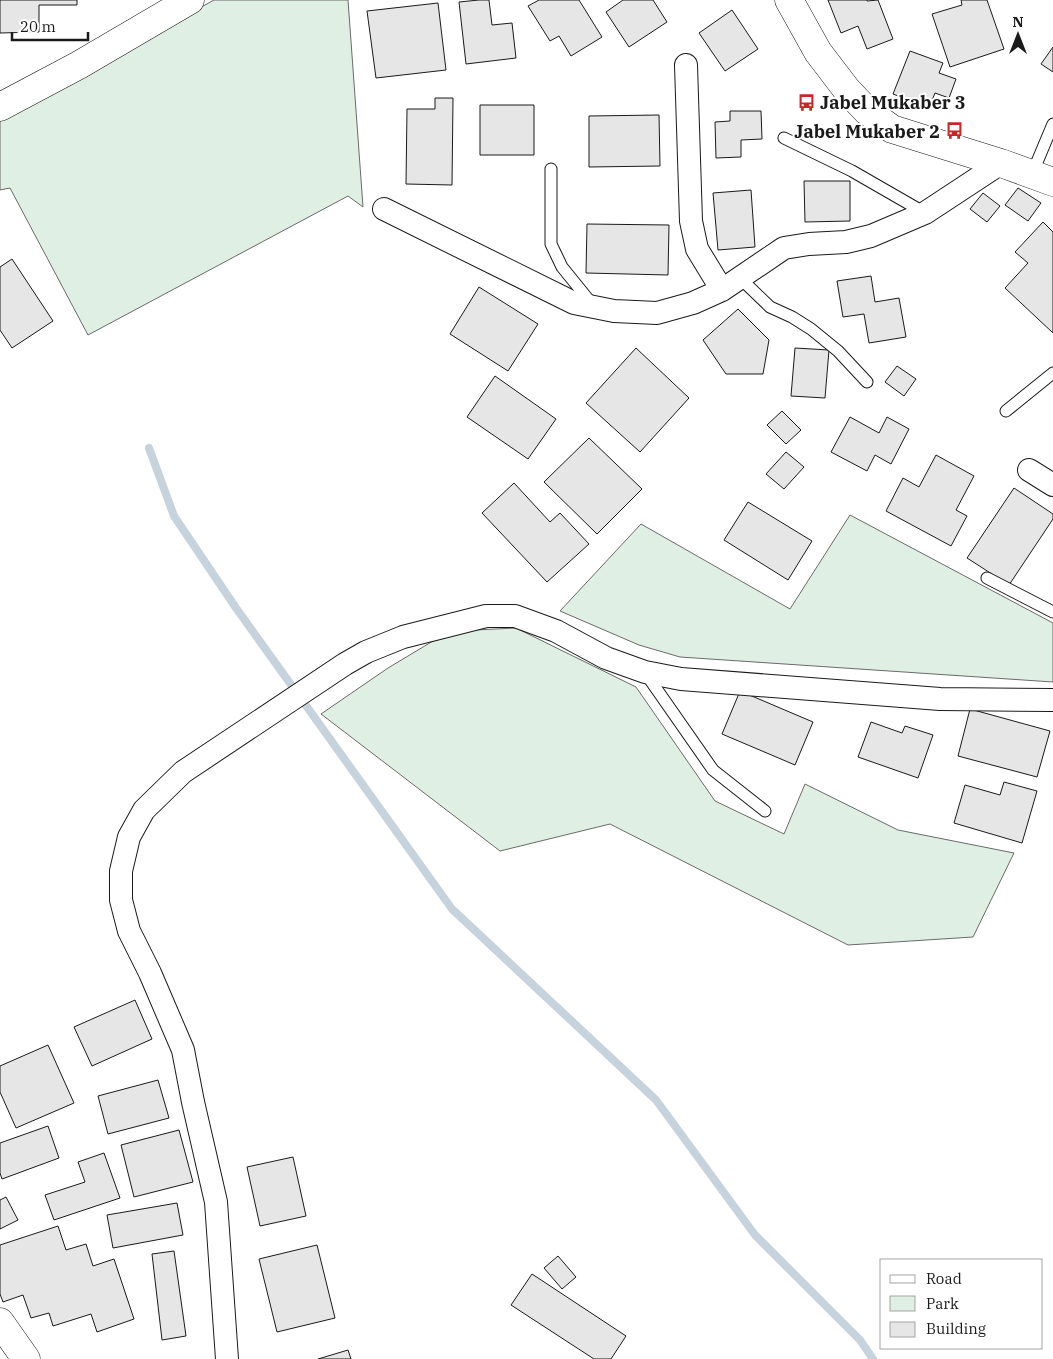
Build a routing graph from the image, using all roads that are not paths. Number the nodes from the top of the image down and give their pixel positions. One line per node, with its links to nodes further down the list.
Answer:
1 (190, 0): 4 (street)
2 (790, 0): 7 (street)
3 (686, 65): 12 (street)
4 (0, 107)
5 (1053, 124): 9 (lane)
6 (784, 138): 11 (lane)
7 (1001, 163): 9 (street); 11 (street)
8 (551, 169): 13 (lane)
9 (1043, 178)
10 (384, 210): 13 (street)
11 (925, 213): 12 (street)
12 (731, 284): 13 (street); 15 (lane)
13 (595, 308)
14 (1053, 373): 16 (lane)
15 (867, 382)
16 (1006, 411)
17 (1029, 470): 18 (street)
18 (1053, 485)
19 (987, 578): 20 (lane)
20 (1053, 612)
21 (644, 672): 22 (street); 23 (lane); 26 (street)
22 (1053, 700)
23 (765, 811)
24 (0, 1322): 25 (street)
25 (26, 1359)
26 (227, 1359)

